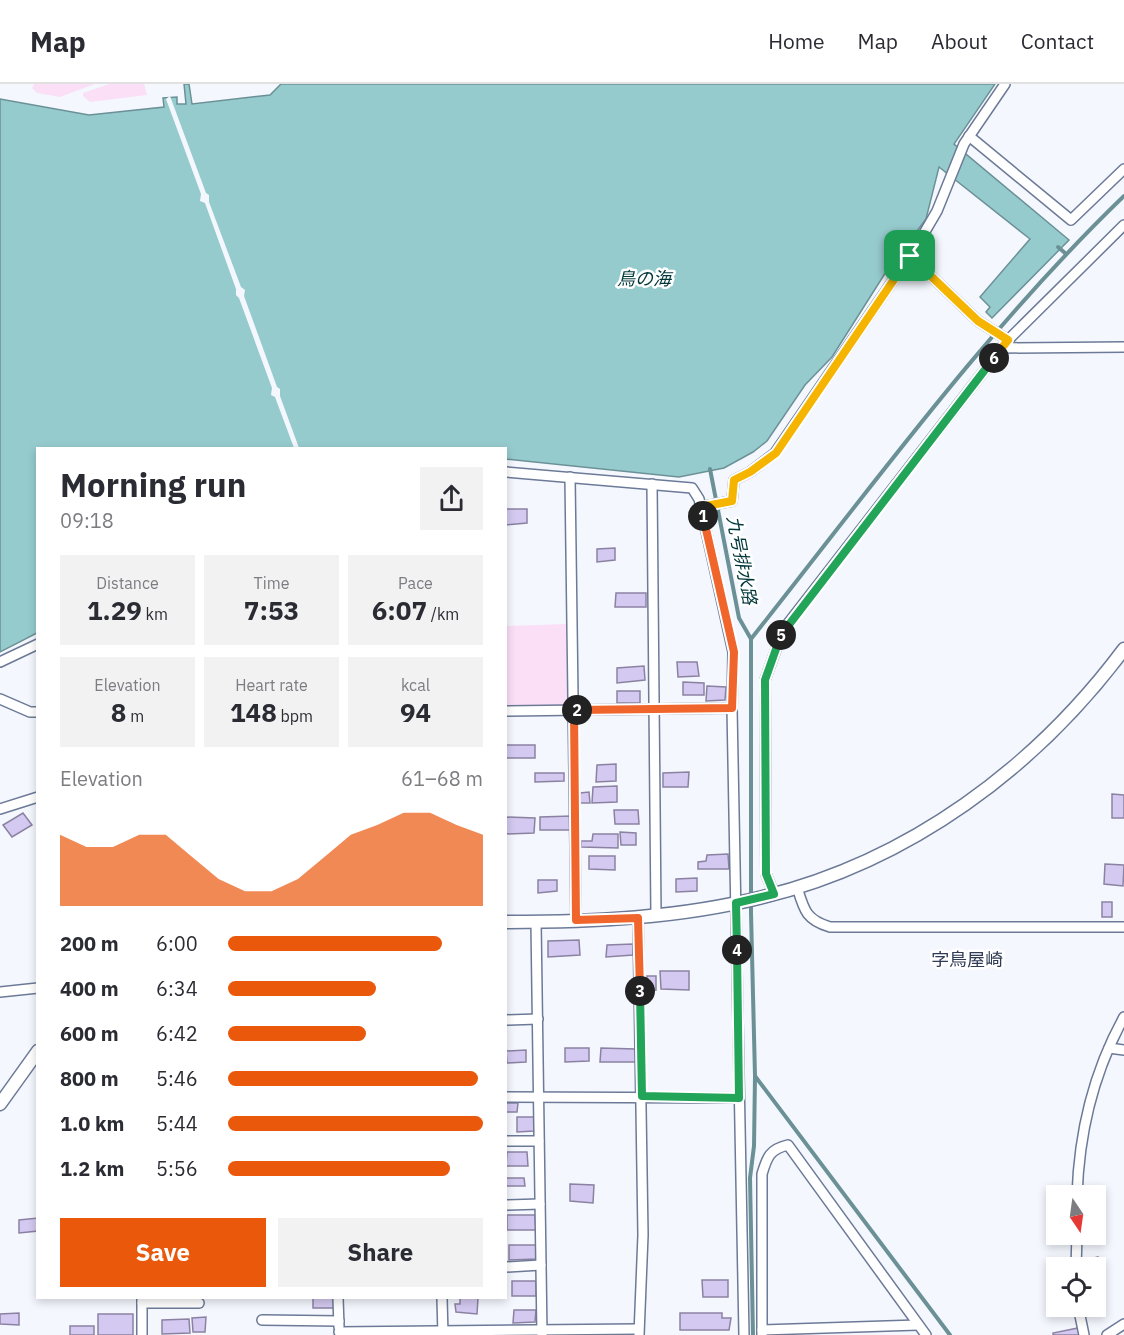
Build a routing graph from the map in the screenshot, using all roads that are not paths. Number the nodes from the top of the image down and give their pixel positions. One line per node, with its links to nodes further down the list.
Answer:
1 (1005, 84): 2 (street)
2 (966, 140): 3 (street); 5 (street)
3 (1124, 169)
4 (1124, 225): 6 (street)
5 (910, 256): 6 (street); 11 (street)
6 (1004, 342): 7 (street); 24 (street)
7 (1124, 347)
8 (507, 472): 9 (street)
9 (570, 477): 10 (street); 17 (street)
10 (652, 484): 11 (street); 18 (street)
11 (704, 506): 16 (street)
12 (36, 648): 14 (street)
13 (1124, 649): 23 (street)
14 (0, 662)
15 (0, 699): 20 (street)
16 (732, 708): 18 (street); 25 (street)
17 (574, 710): 18 (street); 19 (street); 28 (street)
18 (655, 710): 26 (street)
19 (507, 711)
20 (36, 712)
21 (36, 798): 22 (street)
22 (0, 809)
23 (797, 887): 24 (street); 31 (street)
24 (769, 895): 25 (street)
25 (740, 902): 26 (street); 43 (street)
26 (656, 916): 27 (street)
27 (638, 918): 28 (street); 40 (street)
28 (576, 920): 30 (street)
29 (507, 922): 30 (street)
30 (536, 922): 35 (street)
31 (1124, 927)
32 (36, 988): 33 (street)
33 (0, 992)
34 (1124, 1017): 37 (street)
35 (538, 1019): 36 (street); 42 (street)
36 (507, 1020)
37 (1109, 1048): 38 (street); 47 (street)
38 (1124, 1050)
39 (36, 1054): 44 (street)
40 (642, 1096): 42 (street); 43 (street); 61 (street)
41 (507, 1097): 42 (street)
42 (538, 1097): 46 (street)
43 (739, 1098): 67 (street)
44 (0, 1104)
45 (507, 1141): 46 (street)
46 (539, 1141): 48 (street)
47 (1078, 1185)
48 (540, 1204): 49 (street); 50 (street)
49 (507, 1205)
50 (541, 1265): 51 (street); 64 (street)
51 (507, 1267)
52 (338, 1299): 58 (street)
53 (442, 1299): 63 (street)
54 (142, 1300): 55 (street); 66 (street)
55 (199, 1303)
56 (1080, 1317): 69 (street)
57 (262, 1320): 58 (street)
58 (339, 1321): 65 (street)
59 (1124, 1324): 70 (street)
60 (918, 1325): 62 (street); 62 (street); 68 (street)
61 (638, 1332): 64 (street)
62 (762, 1332)
63 (443, 1333): 64 (street); 65 (street)
64 (542, 1333)
65 (339, 1334)
66 (142, 1335)
67 (744, 1335)
68 (926, 1335)
69 (1084, 1335)
70 (1107, 1335)

